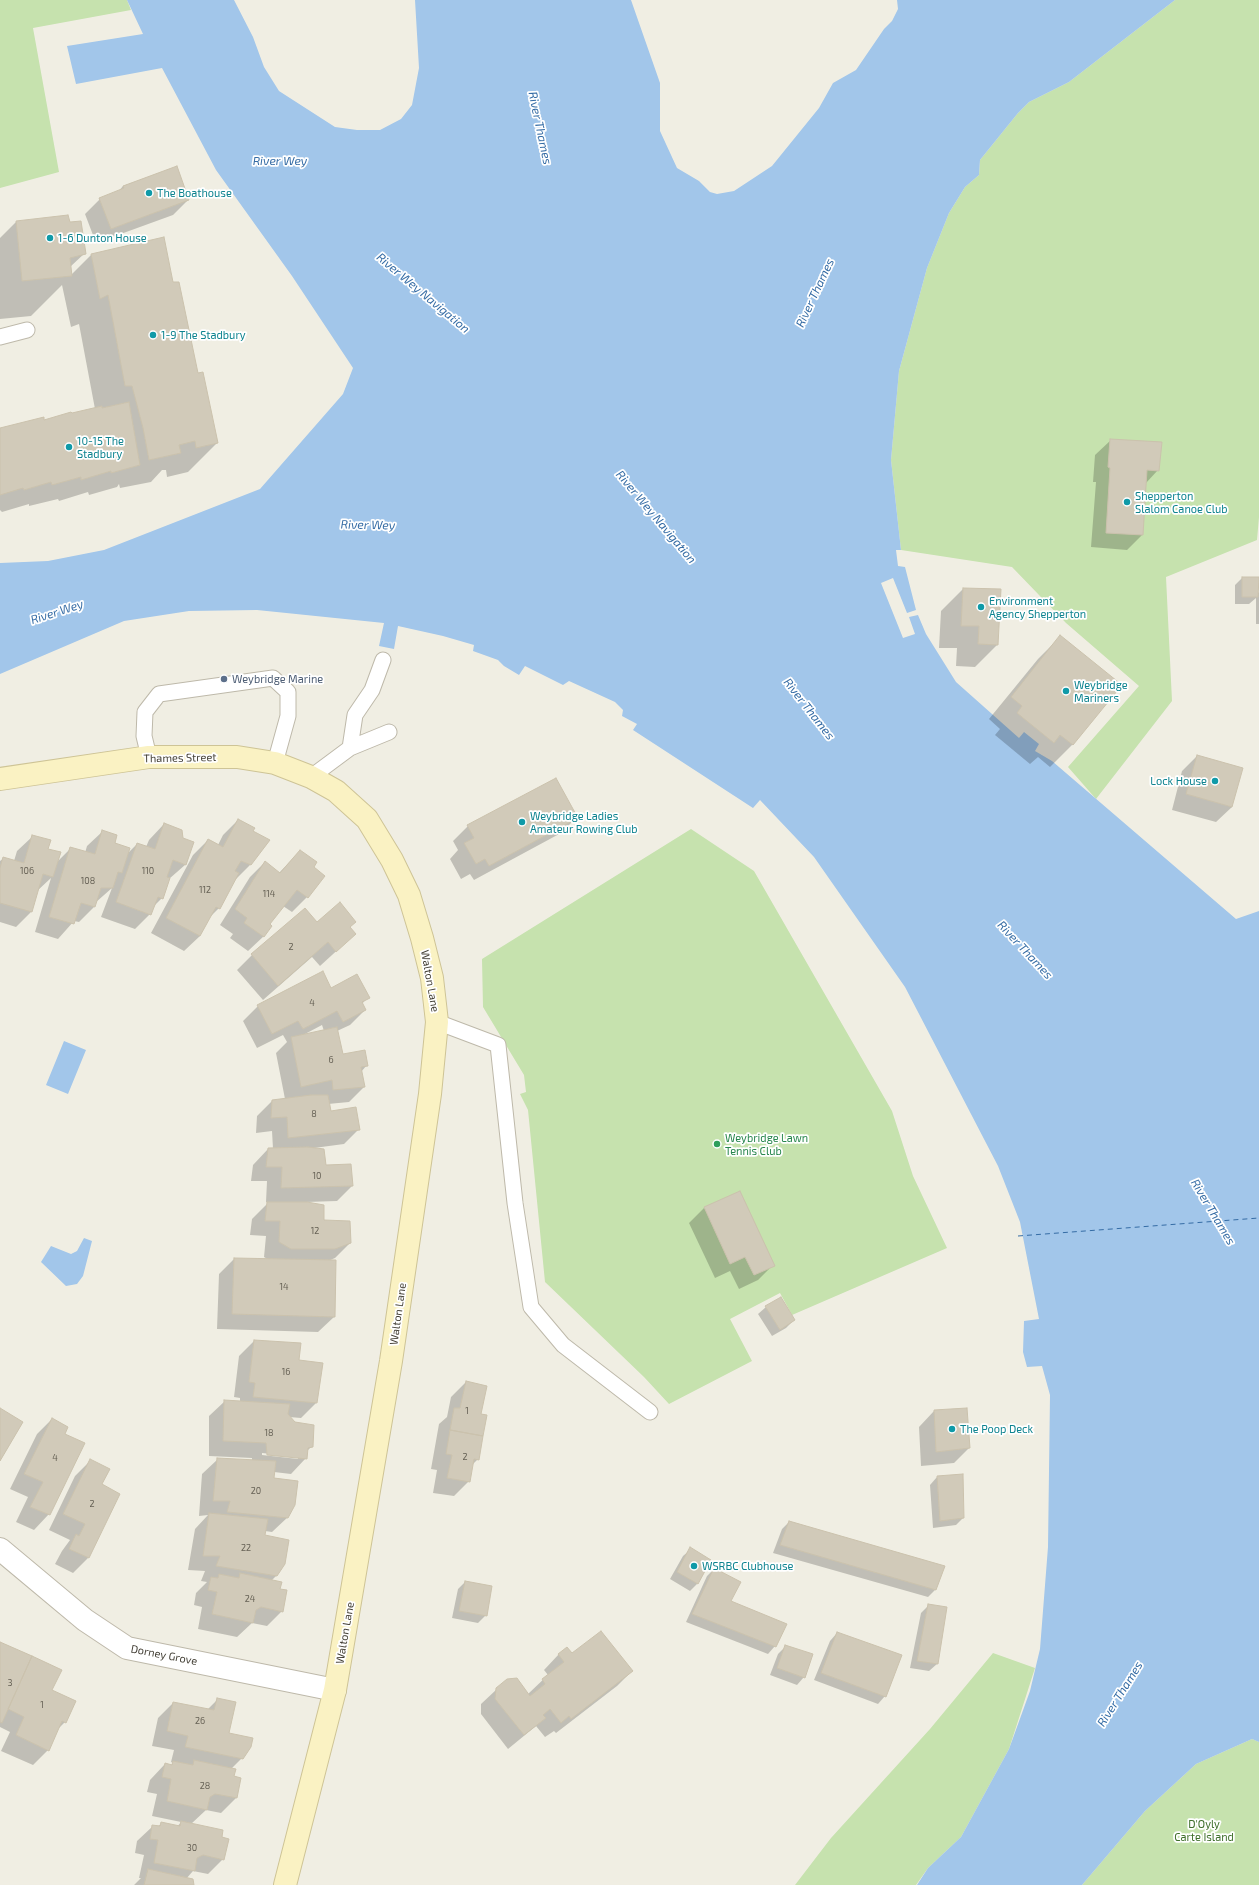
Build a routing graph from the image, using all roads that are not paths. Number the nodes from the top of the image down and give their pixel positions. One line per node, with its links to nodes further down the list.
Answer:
1 (27, 330): 2 (lane)
2 (0, 337)
3 (383, 660): 5 (lane)
4 (389, 732): 5 (lane)
5 (350, 748): 8 (lane)
6 (149, 757): 7 (street, Thames Street); 7 (lane); 9 (street, Thames Street)
7 (275, 763): 8 (street, Thames Street)
8 (310, 777): 10 (street, Walton Lane)
9 (0, 778)
10 (437, 1022): 11 (lane); 13 (street, Walton Lane)
11 (650, 1412)
12 (0, 1549): 13 (street, Dorney Grove)
13 (335, 1690): 14 (street, Walton Lane)
14 (285, 1885)

